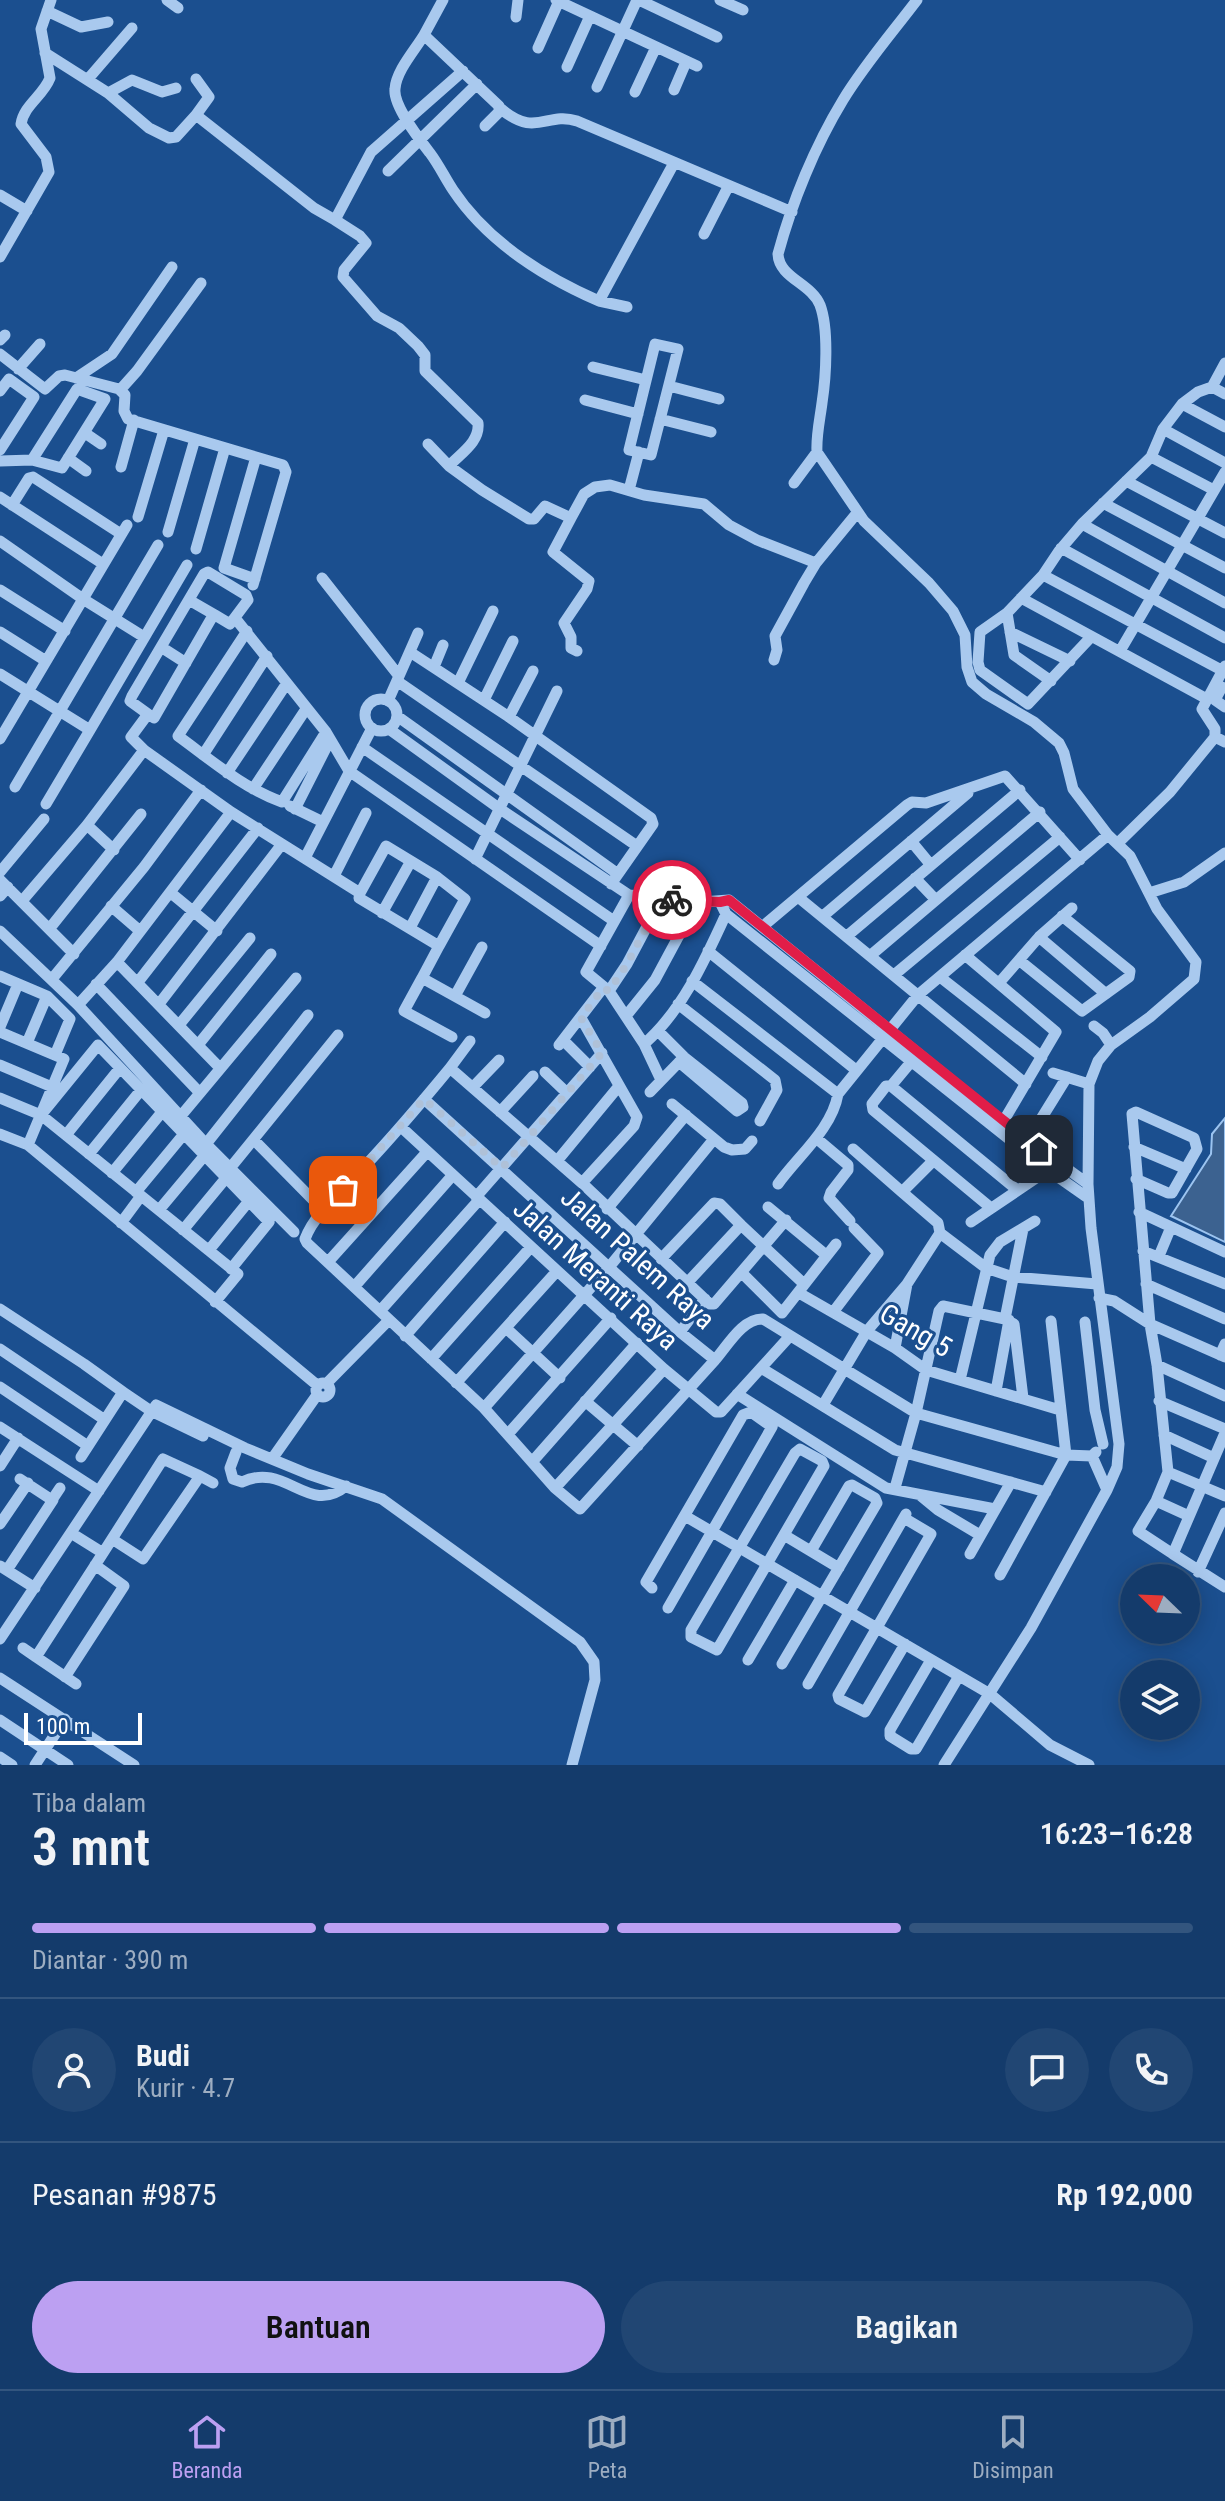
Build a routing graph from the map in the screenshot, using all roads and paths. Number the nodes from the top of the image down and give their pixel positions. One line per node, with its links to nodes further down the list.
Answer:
1 (167, 0): 9 (street)
2 (443, 0): 16 (street)
3 (518, 0): 12 (street)
4 (638, 0): 15 (street); 17 (street)
5 (720, 0): 10 (street)
6 (917, 0): 41 (street)
7 (558, 1): 11 (street); 19 (street)
8 (49, 5): 13 (street); 20 (street)
9 (178, 8)
10 (743, 10)
11 (590, 16): 15 (street); 21 (street)
12 (516, 17)
13 (108, 22)
14 (132, 28): 23 (street)
15 (622, 31): 18 (street); 26 (street)
16 (424, 35): 22 (street); 33 (street)
17 (717, 37)
18 (656, 47): 28 (street); 29 (street)
19 (538, 48)
20 (45, 53): 23 (street); 40 (street)
21 (567, 67)
22 (463, 71): 25 (street); 33 (street)
23 (88, 79): 30 (street)
24 (196, 79): 32 (street)
25 (477, 84): 31 (street); 35 (street)
26 (597, 87)
27 (176, 88): 30 (street)
28 (674, 90)
29 (635, 92)
30 (108, 93): 32 (street)
31 (500, 108): 34 (street); 36 (street)
32 (196, 115): 42 (street)
33 (407, 119): 35 (street); 42 (street)
34 (485, 126)
35 (419, 139): 37 (street); 47 (street)
36 (674, 163): 38 (street); 47 (street)
37 (388, 171)
38 (728, 187): 41 (street); 43 (street)
39 (0, 195): 40 (street)
40 (27, 211): 44 (street)
41 (792, 212): 78 (street)
42 (335, 220): 85 (street)
43 (704, 234)
44 (0, 257)
45 (172, 267): 54 (street)
46 (201, 283): 58 (street)
47 (599, 301): 48 (street)
48 (627, 307)
49 (40, 344): 53 (street)
50 (0, 354): 53 (street)
51 (1225, 363): 57 (street)
52 (593, 367): 55 (street)
53 (18, 369): 54 (street)
54 (76, 378): 58 (street)
55 (646, 380): 56 (street); 64 (street)
56 (669, 386): 61 (street); 65 (street)
57 (1212, 387): 60 (street); 63 (street)
58 (120, 390): 66 (street)
59 (0, 391): 76 (street)
60 (1225, 394)
61 (719, 399)
62 (585, 400): 64 (street)
63 (1182, 404): 67 (street); 68 (street)
64 (638, 414): 77 (street)
65 (660, 419): 70 (street); 77 (street)
66 (134, 420): 69 (street); 86 (street)
67 (1225, 427)
68 (1163, 429): 80 (street); 84 (street)
69 (164, 430): 72 (street); 97 (street)
70 (711, 432)
71 (85, 433): 73 (street); 81 (street); 82 (street)
72 (195, 439): 75 (street); 101 (street)
73 (101, 444)
74 (428, 444): 85 (street)
75 (225, 448): 79 (street); 107 (street)
76 (0, 450)
77 (639, 452): 91 (street)
78 (817, 452): 90 (street); 96 (street)
79 (256, 457): 79 (street)
80 (1151, 457): 89 (street); 92 (street)
81 (68, 458): 82 (street); 87 (street)
82 (32, 460): 83 (street)
83 (0, 461)
84 (1225, 463)
85 (449, 466): 98 (street)
86 (121, 467)
87 (86, 471)
88 (1225, 472): 92 (street)
89 (1126, 481): 94 (street); 99 (street)
90 (794, 483)
91 (629, 490): 98 (street); 108 (street)
92 (1214, 490): 99 (street)
93 (0, 497): 95 (street)
94 (1103, 503): 100 (street); 104 (street)
95 (12, 505): 109 (street); 109 (street)
96 (857, 513): 108 (street); 138 (street)
97 (138, 517)
98 (571, 518): 139 (street)
99 (1197, 518): 102 (street); 104 (street)
100 (1082, 524): 106 (street); 112 (street)
101 (168, 532)
102 (1225, 533)
103 (0, 541): 118 (street)
104 (1182, 543): 111 (street); 112 (street)
105 (158, 545): 125 (street)
106 (1061, 548): 113 (street); 116 (street)
107 (196, 549)
108 (816, 563): 143 (street)
109 (103, 564): 118 (street)
110 (187, 565): 132 (street)
111 (1225, 568)
112 (1167, 569): 116 (street); 120 (street)
113 (1043, 575): 117 (street); 126 (street)
114 (322, 578): 152 (street)
115 (0, 590): 127 (street)
116 (1151, 597): 126 (street); 134 (street)
117 (1021, 598): 122 (street); 133 (street)
118 (83, 599): 125 (street); 127 (street)
119 (189, 600): 123 (street); 124 (street); 137 (street)
120 (1225, 603)
121 (493, 611): 155 (street)
122 (1007, 613): 130 (street); 146 (street)
123 (215, 615): 124 (street); 147 (street)
124 (235, 618): 128 (street)
125 (115, 619): 132 (street); 163 (street)
126 (1135, 624): 140 (street); 150 (street)
127 (65, 631): 144 (street)
128 (247, 631): 142 (street); 176 (street)
129 (0, 632): 144 (street)
130 (1010, 632): 145 (street); 153 (street)
131 (418, 633): 141 (street)
132 (144, 637): 169 (street)
133 (1091, 637): 140 (street); 145 (street)
134 (1225, 638)
135 (513, 641): 159 (street)
136 (443, 645): 148 (street)
137 (161, 647): 147 (street); 164 (street)
138 (966, 648): 146 (street); 199 (street)
139 (577, 651)
140 (1120, 651): 158 (street)
141 (410, 652): 148 (street); 152 (street)
142 (267, 656): 154 (street); 176 (street)
143 (774, 660)
144 (46, 661): 157 (street)
145 (1070, 661): 153 (street)
146 (978, 662): 153 (street)
147 (186, 663): 164 (street)
148 (434, 667): 155 (street)
149 (533, 671): 166 (street)
150 (1224, 672): 158 (street); 161 (street)
151 (0, 674): 157 (street)
152 (398, 678): 160 (street); 177 (street)
153 (1051, 681)
154 (287, 683): 162 (street); 179 (street)
155 (458, 683): 159 (street)
156 (557, 691): 171 (street)
157 (28, 693): 163 (street); 172 (street)
158 (1207, 699): 173 (street)
159 (484, 700): 166 (street)
160 (388, 701): 165 (street); 167 (street)
161 (1225, 707)
162 (306, 709): 170 (street); 182 (street)
163 (59, 711): 169 (street); 180 (street)
164 (148, 714): 175 (street)
165 (397, 716): 168 (street); 185 (street)
166 (509, 717): 171 (street)
167 (372, 728): 168 (street); 174 (street)
168 (389, 729): 185 (street)
169 (90, 730): 187 (street)
170 (328, 736): 178 (street); 186 (street); 188 (street)
171 (535, 737): 177 (street); 202 (street)
172 (0, 739)
173 (1220, 740): 199 (street)
174 (362, 747): 178 (street); 197 (street)
175 (144, 750): 183 (street); 195 (street)
176 (203, 755): 179 (street)
177 (520, 766): 185 (street); 202 (street)
178 (349, 771): 194 (street); 206 (street)
179 (227, 773): 182 (street)
180 (15, 787)
181 (975, 788): 184 (street); 200 (street); 220 (street)
182 (253, 789): 186 (street)
183 (201, 790): 189 (street); 226 (street)
184 (1020, 790): 190 (street); 209 (street)
185 (503, 801): 197 (street); 214 (street)
186 (282, 802): 188 (street)
187 (46, 804)
188 (295, 809): 194 (street)
189 (231, 812): 196 (street); 216 (street)
190 (1040, 812): 198 (street); 221 (street)
191 (366, 813): 211 (street)
192 (141, 814): 203 (street)
193 (44, 819): 210 (street)
194 (323, 822): 205 (street)
195 (87, 825): 203 (street); 223 (street)
196 (258, 828): 201 (street); 228 (street)
197 (487, 833): 206 (street); 233 (street)
198 (1060, 837): 207 (street); 253 (street)
199 (1114, 838): 207 (street); 218 (street)
200 (911, 841): 209 (street); 231 (street)
201 (282, 844): 205 (street); 239 (street)
202 (637, 846): 214 (street)
203 (114, 850): 235 (street)
204 (1225, 853): 218 (street)
205 (305, 858): 211 (street)
206 (475, 859): 244 (street)
207 (1080, 860): 250 (street)
208 (411, 861): 212 (street); 217 (street); 229 (street)
209 (930, 864): 213 (street)
210 (0, 872)
211 (334, 876): 217 (street)
212 (437, 877): 236 (street); 243 (street)
213 (915, 878): 221 (street); 240 (street)
214 (614, 879): 219 (street)
215 (3, 888): 223 (street)
216 (171, 893): 228 (street); 238 (street)
217 (360, 893): 229 (street)
218 (1149, 893): 287 (street)
219 (629, 895): 222 (street); 233 (street)
220 (798, 897): 231 (street); 234 (street)
221 (935, 899): 249 (street)
222 (661, 900): 224 (street); 264 (street)
223 (22, 901): 235 (street)
224 (697, 902): 225 (street); 274 (street)
225 (720, 902): 230 (street); 234 (street)
226 (111, 906): 238 (street); 247 (street)
227 (1072, 908): 232 (street)
228 (194, 913): 239 (street); 260 (street)
229 (382, 913): 236 (street)
230 (726, 914): 246 (street); 280 (street)
231 (823, 916): 240 (street)
232 (1062, 916): 241 (street); 265 (street)
233 (614, 921): 244 (street)
234 (762, 927): 280 (street)
235 (50, 928): 247 (street)
236 (410, 928): 243 (street)
237 (0, 931): 258 (street)
238 (140, 931): 252 (street)
239 (217, 931): 269 (street)
240 (847, 936): 249 (street)
241 (1039, 937): 251 (street); 265 (street)
242 (250, 938): 276 (street)
243 (439, 946): 257 (street)
244 (601, 946): 264 (street)
245 (482, 947): 268 (street)
246 (708, 951): 259 (street); 299 (street)
247 (74, 954): 258 (street)
248 (271, 954): 286 (street)
249 (871, 955): 253 (street)
250 (965, 955): 255 (street); 261 (street)
251 (1019, 960): 261 (street); 265 (street)
252 (117, 962): 260 (street); 263 (street)
253 (894, 975): 266 (street)
254 (0, 976): 262 (street)
255 (940, 977): 266 (street); 290 (street)
256 (296, 978): 297 (street)
257 (422, 978): 268 (street); 282 (street)
258 (52, 979): 271 (street)
259 (692, 981): 270 (street); 313 (street)
260 (138, 982): 269 (street)
261 (999, 983): 290 (street)
262 (18, 984): 267 (street); 278 (street)
263 (96, 984): 271 (street); 311 (street)
264 (606, 990): 274 (street); 275 (street)
265 (1106, 994)
266 (918, 995): 280 (street); 303 (street)
267 (47, 996): 284 (street); 289 (street)
268 (455, 996): 272 (street)
269 (159, 1004): 276 (street)
270 (678, 1004): 279 (street); 322 (street)
271 (78, 1005): 321 (street)
272 (485, 1013)
273 (308, 1015): 337 (street)
274 (626, 1016): 285 (street)
275 (581, 1018): 288 (street); 295 (street)
276 (179, 1025): 286 (street)
277 (1094, 1026): 287 (street)
278 (0, 1030): 284 (street)
279 (659, 1032): 285 (street); 292 (street)
280 (885, 1034): 293 (street); 299 (street); 323 (street)
281 (338, 1035): 331 (street)
282 (452, 1037)
283 (470, 1041): 298 (street)
284 (27, 1043): 289 (street)
285 (644, 1044): 302 (street)
286 (198, 1045): 297 (street)
287 (1111, 1045): 304 (street)
288 (602, 1053): 295 (street); 305 (street)
289 (55, 1055): 307 (street)
290 (1042, 1057): 303 (street)
291 (499, 1060): 308 (street)
292 (682, 1060): 292 (street); 302 (street)
293 (911, 1062): 306 (street); 339 (street)
294 (0, 1065): 307 (street)
295 (590, 1067): 312 (street)
296 (120, 1068): 309 (street); 319 (street); 327 (street)
297 (220, 1068): 311 (street)
298 (450, 1068): 308 (street); 315 (street)
299 (856, 1070): 313 (street)
300 (1053, 1073): 301 (street)
301 (1067, 1077): 304 (street); 332 (street)
302 (661, 1080): 310 (street)
303 (1026, 1084): 323 (street)
304 (1089, 1084): 352 (street)
305 (619, 1086): 341 (street); 350 (street)
306 (891, 1086): 342 (street); 353 (street)
307 (52, 1087): 319 (street)
308 (473, 1087): 318 (street)
309 (141, 1090): 317 (street); 340 (street)
310 (650, 1092)
311 (200, 1093): 321 (street)
312 (567, 1093): 318 (street); 328 (street)
313 (838, 1094): 329 (street)
314 (0, 1098): 319 (street)
315 (424, 1099): 324 (street); 343 (street, Jalan Palem Raya)
316 (672, 1104): 320 (street)
317 (162, 1112): 326 (street); 347 (street)
318 (500, 1112): 328 (street)
319 (41, 1115): 327 (street); 334 (street)
320 (686, 1115): 330 (street); 362 (street)
321 (180, 1117): 337 (street)
322 (760, 1121)
323 (1003, 1122): 332 (street)
324 (401, 1127): 338 (street, Jalan Meranti Raya); 386 (street)
325 (0, 1134): 334 (street)
326 (184, 1134): 337 (street); 355 (street)
327 (66, 1135): 340 (street)
328 (528, 1137): 341 (street); 343 (street)
329 (816, 1138): 351 (street); 406 (street)
330 (714, 1139): 333 (street); 376 (street)
331 (254, 1140): 346 (street); 359 (street)
332 (1028, 1140): 339 (street)
333 (752, 1141)
334 (28, 1145): 369 (street)
335 (1134, 1147): 344 (street); 344 (street); 349 (street)
336 (853, 1149): 354 (street)
337 (205, 1150): 346 (street); 363 (street)
338 (427, 1152): 348 (street, Jalan Meranti Raya); 386 (street)
339 (1036, 1153): 345 (street); 352 (street)
340 (89, 1154): 347 (street)
341 (557, 1161): 350 (street)
342 (933, 1161): 354 (street); 361 (street)
343 (502, 1168): 356 (street); 387 (street, Jalan Palem Raya)
344 (1186, 1169): 349 (street)
345 (1048, 1170): 353 (street); 357 (street)
346 (229, 1172): 358 (street); 373 (street); 374 (street)
347 (112, 1173): 355 (street)
348 (452, 1176): 356 (street, Jalan Meranti Raya); 398 (street)
349 (1136, 1179): 364 (street)
350 (582, 1183): 362 (street)
351 (778, 1184)
352 (1088, 1184): 357 (street)
353 (1016, 1189): 361 (street)
354 (902, 1192): 375 (street)
355 (139, 1194): 363 (street); 369 (street)
356 (478, 1198): 367 (street, Jalan Meranti Raya); 409 (street)
357 (1088, 1198): 395 (street)
358 (249, 1201): 380 (street); 389 (street)
359 (318, 1205)
360 (768, 1207): 365 (street)
361 (991, 1208): 368 (street)
362 (607, 1209): 376 (street)
363 (159, 1210): 373 (street)
364 (1139, 1212): 371 (street); 381 (street)
365 (786, 1220): 378 (street); 383 (street)
366 (1035, 1221): 372 (street)
367 (505, 1222): 379 (street, Jalan Meranti Raya); 421 (street)
368 (971, 1222)
369 (121, 1223): 403 (street)
370 (741, 1225): 378 (street, Gang 5); 385 (street, Gang 5); 393 (street)
371 (1171, 1227): 382 (street); 384 (street)
372 (1023, 1229): 388 (street); 392 (street)
373 (183, 1230): 380 (street)
374 (294, 1232)
375 (940, 1233): 388 (street); 394 (street)
376 (635, 1235): 385 (street); 387 (street)
377 (836, 1244): 383 (street)
378 (763, 1246): 391 (street); 399 (street, Gang 5)
379 (531, 1247): 390 (street, Jalan Meranti Raya); 428 (street)
380 (209, 1250): 389 (street)
381 (1143, 1251): 384 (street); 396 (street)
382 (1225, 1252)
383 (826, 1255): 399 (street)
384 (1159, 1256): 397 (street)
385 (661, 1259): 393 (street)
386 (328, 1262): 398 (street)
387 (610, 1266): 400 (street); 420 (street, Jalan Palem Raya)
388 (986, 1268): 392 (street); 408 (street)
389 (231, 1269): 403 (street)
390 (557, 1271): 400 (street, Jalan Meranti Raya); 418 (street)
391 (742, 1273): 402 (street); 407 (street)
392 (1013, 1277): 395 (street); 413 (street)
393 (687, 1283): 402 (street)
394 (907, 1284): 419 (street); 424 (street)
395 (1097, 1284): 401 (street)
396 (1146, 1284): 412 (street); 416 (street)
397 (1225, 1284)
398 (354, 1287): 409 (street)
399 (802, 1289): 406 (street, Gang 5); 407 (street)
400 (584, 1293): 411 (street, Jalan Meranti Raya); 426 (street)
401 (1099, 1298): 405 (street); 410 (street)
402 (705, 1299): 420 (street)
403 (215, 1302): 439 (street)
404 (0, 1309): 442 (street)
405 (1125, 1309): 410 (street); 416 (street)
406 (834, 1311): 419 (street, Gang 5)
407 (782, 1313): 417 (street)
408 (977, 1314): 413 (street); 434 (street); 436 (street)
409 (385, 1316): 421 (street); 439 (street)
410 (1101, 1316): 457 (street)
411 (611, 1318): 423 (street, Jalan Meranti Raya); 435 (street)
412 (1225, 1319)
413 (1007, 1320): 441 (street); 445 (street)
414 (1051, 1321): 450 (street)
415 (1085, 1322): 462 (street)
416 (1150, 1324): 427 (street); 430 (street)
417 (773, 1326): 422 (street); 429 (street, Jalan Palem Raya)
418 (506, 1328): 426 (street); 437 (street)
419 (867, 1331): 424 (street, Gang 5); 433 (street)
420 (680, 1332): 429 (street, Jalan Palem Raya)
421 (405, 1336): 428 (street)
422 (790, 1336): 431 (street); 433 (street)
423 (637, 1343): 432 (street, Jalan Meranti Raya); 446 (street)
424 (895, 1348): 434 (street, Gang 5)
425 (0, 1349): 453 (street)
426 (533, 1352): 435 (street); 449 (street)
427 (1223, 1352)
428 (431, 1359): 437 (street)
429 (715, 1360): 440 (street)
430 (1157, 1365): 444 (street); 447 (street)
431 (761, 1368): 443 (street); 448 (street)
432 (664, 1369): 440 (street, Jalan Meranti Raya); 454 (street)
433 (844, 1370): 448 (street); 452 (street)
434 (926, 1370): 436 (street, Gang 5); 452 (street)
435 (560, 1378): 458 (street)
436 (960, 1380): 441 (street, Gang 5)
437 (456, 1383): 449 (street)
438 (0, 1387): 453 (street)
439 (320, 1388): 470 (street)
440 (689, 1389): 443 (street, Jalan Meranti Raya); 463 (street)
441 (996, 1391): 445 (street, Gang 5)
442 (123, 1392): 451 (street); 453 (street)
443 (737, 1394): 481 (street)
444 (1225, 1396)
445 (1023, 1398): 450 (street, Gang 5)
446 (585, 1401): 454 (street); 471 (street)
447 (1159, 1401): 456 (street); 459 (street)
448 (823, 1405): 465 (street)
449 (484, 1408): 458 (street)
450 (1060, 1410): 466 (street)
451 (151, 1411): 460 (street); 483 (street)
452 (916, 1413): 465 (street); 466 (street)
453 (105, 1420)
454 (612, 1426): 463 (street); 480 (street)
455 (0, 1427): 461 (street)
456 (1225, 1431): 468 (street)
457 (1118, 1432): 462 (street); 482 (street)
458 (508, 1434): 471 (street)
459 (1164, 1435): 468 (street); 473 (street)
460 (214, 1437): 470 (street); 477 (street)
461 (18, 1438): 472 (street); 483 (street)
462 (1103, 1444): 467 (street)
463 (638, 1446): 480 (street)
464 (151, 1453): 469 (street)
465 (903, 1453): 475 (street); 481 (street)
466 (1066, 1455): 467 (street); 484 (street)
467 (1092, 1456): 482 (street)
468 (1214, 1458): 478 (street)
469 (163, 1459): 474 (street); 498 (street)
470 (272, 1459): 477 (street)
471 (532, 1462): 480 (street)
472 (0, 1466)
473 (1168, 1472): 478 (street); 488 (street)
474 (200, 1476): 476 (street); 498 (street)
475 (1011, 1482): 484 (street); 489 (street)
476 (213, 1483)
477 (346, 1486): 539 (street)
478 (1203, 1487): 486 (street); 492 (street)
479 (60, 1488): 487 (street)
480 (555, 1488)
481 (895, 1488): 485 (street)
482 (1107, 1490): 530 (street)
483 (99, 1491): 495 (street)
484 (1046, 1492): 511 (street)
485 (920, 1495): 489 (street); 497 (street)
486 (1225, 1496)
487 (53, 1500): 493 (street); 507 (street)
488 (1156, 1501): 492 (street); 503 (street)
489 (995, 1509): 497 (street)
490 (1225, 1513): 509 (street)
491 (685, 1516): 494 (street); 494 (street); 515 (street)
492 (1189, 1516): 503 (street)
493 (0, 1524)
494 (712, 1532): 499 (street); 517 (street)
495 (71, 1533): 501 (street); 514 (street)
496 (784, 1535): 499 (street); 500 (street); 504 (street)
497 (980, 1535): 502 (street)
498 (112, 1539): 501 (street)
499 (739, 1548): 504 (street); 504 (street)
500 (811, 1551): 508 (street); 508 (street)
501 (103, 1553): 506 (street)
502 (970, 1554)
503 (1173, 1554): 505 (street)
504 (767, 1564): 512 (street)
505 (1187, 1564)
506 (95, 1565): 523 (street); 523 (street)
507 (3, 1568): 514 (street)
508 (839, 1568): 516 (street)
509 (1200, 1568)
510 (1200, 1573): 513 (street)
511 (1000, 1575)
512 (795, 1580): 516 (street); 524 (street)
513 (1225, 1587)
514 (35, 1588): 520 (street)
515 (652, 1588)
516 (823, 1596): 518 (street); 526 (street)
517 (668, 1608)
518 (849, 1612): 519 (street); 519 (street); 529 (street)
519 (877, 1628): 521 (street); 521 (street)
520 (0, 1639)
521 (905, 1644): 525 (street)
522 (23, 1648): 523 (street)
523 (36, 1657)
524 (748, 1660)
525 (931, 1660): 527 (street); 527 (street)
526 (782, 1664)
527 (959, 1676): 530 (street)
528 (0, 1678): 531 (street)
529 (808, 1684)
530 (990, 1694): 540 (street); 541 (street)
531 (65, 1719): 533 (street); 538 (street)
532 (0, 1720): 533 (street)
533 (45, 1749): 536 (street); 537 (street)
534 (0, 1757): 535 (street)
535 (12, 1765)
536 (35, 1765)
537 (68, 1765)
538 (134, 1765)
539 (572, 1765)
540 (944, 1765)
541 (1089, 1765)

